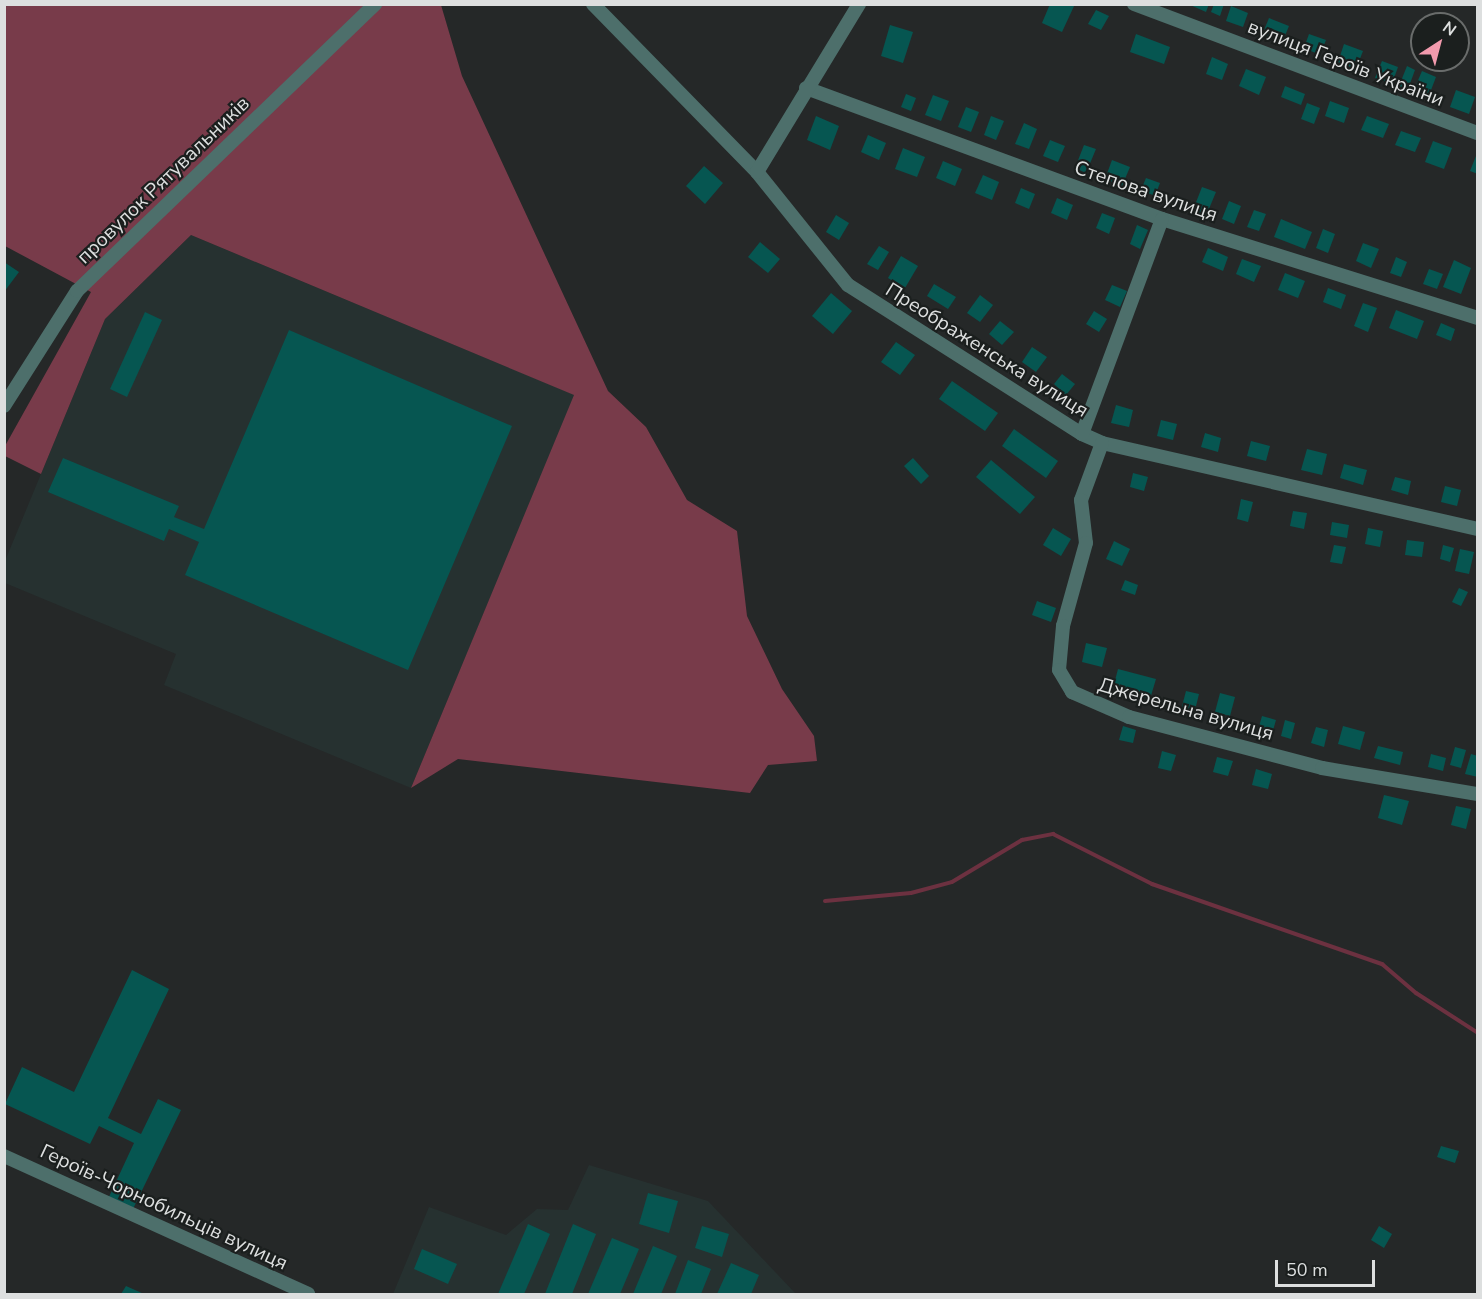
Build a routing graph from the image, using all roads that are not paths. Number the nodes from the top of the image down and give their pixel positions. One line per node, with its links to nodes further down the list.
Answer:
1 (375, 4): 10 (street, провулок Рятувальників)
2 (593, 4): 7 (street, Преображенська вулиця)
3 (859, 4): 5 (street)
4 (1134, 4): 6 (street, вулиця Героїв України)
5 (806, 88): 7 (street); 8 (street, Степова вулиця)
6 (1478, 133)
7 (757, 172): 11 (street, Преображенська вулиця)
8 (1162, 219): 9 (street, Степова вулиця); 11 (street)
9 (1478, 318)
10 (4, 406)
11 (1082, 434): 12 (street, Преображенська вулиця)
12 (1102, 443): 13 (street, Преображенська вулиця); 14 (street, Джерельна вулиця)
13 (1478, 529)
14 (1478, 794)
15 (4, 1156): 16 (street, Героїв-Чорнобильців вулиця)
16 (308, 1294)

